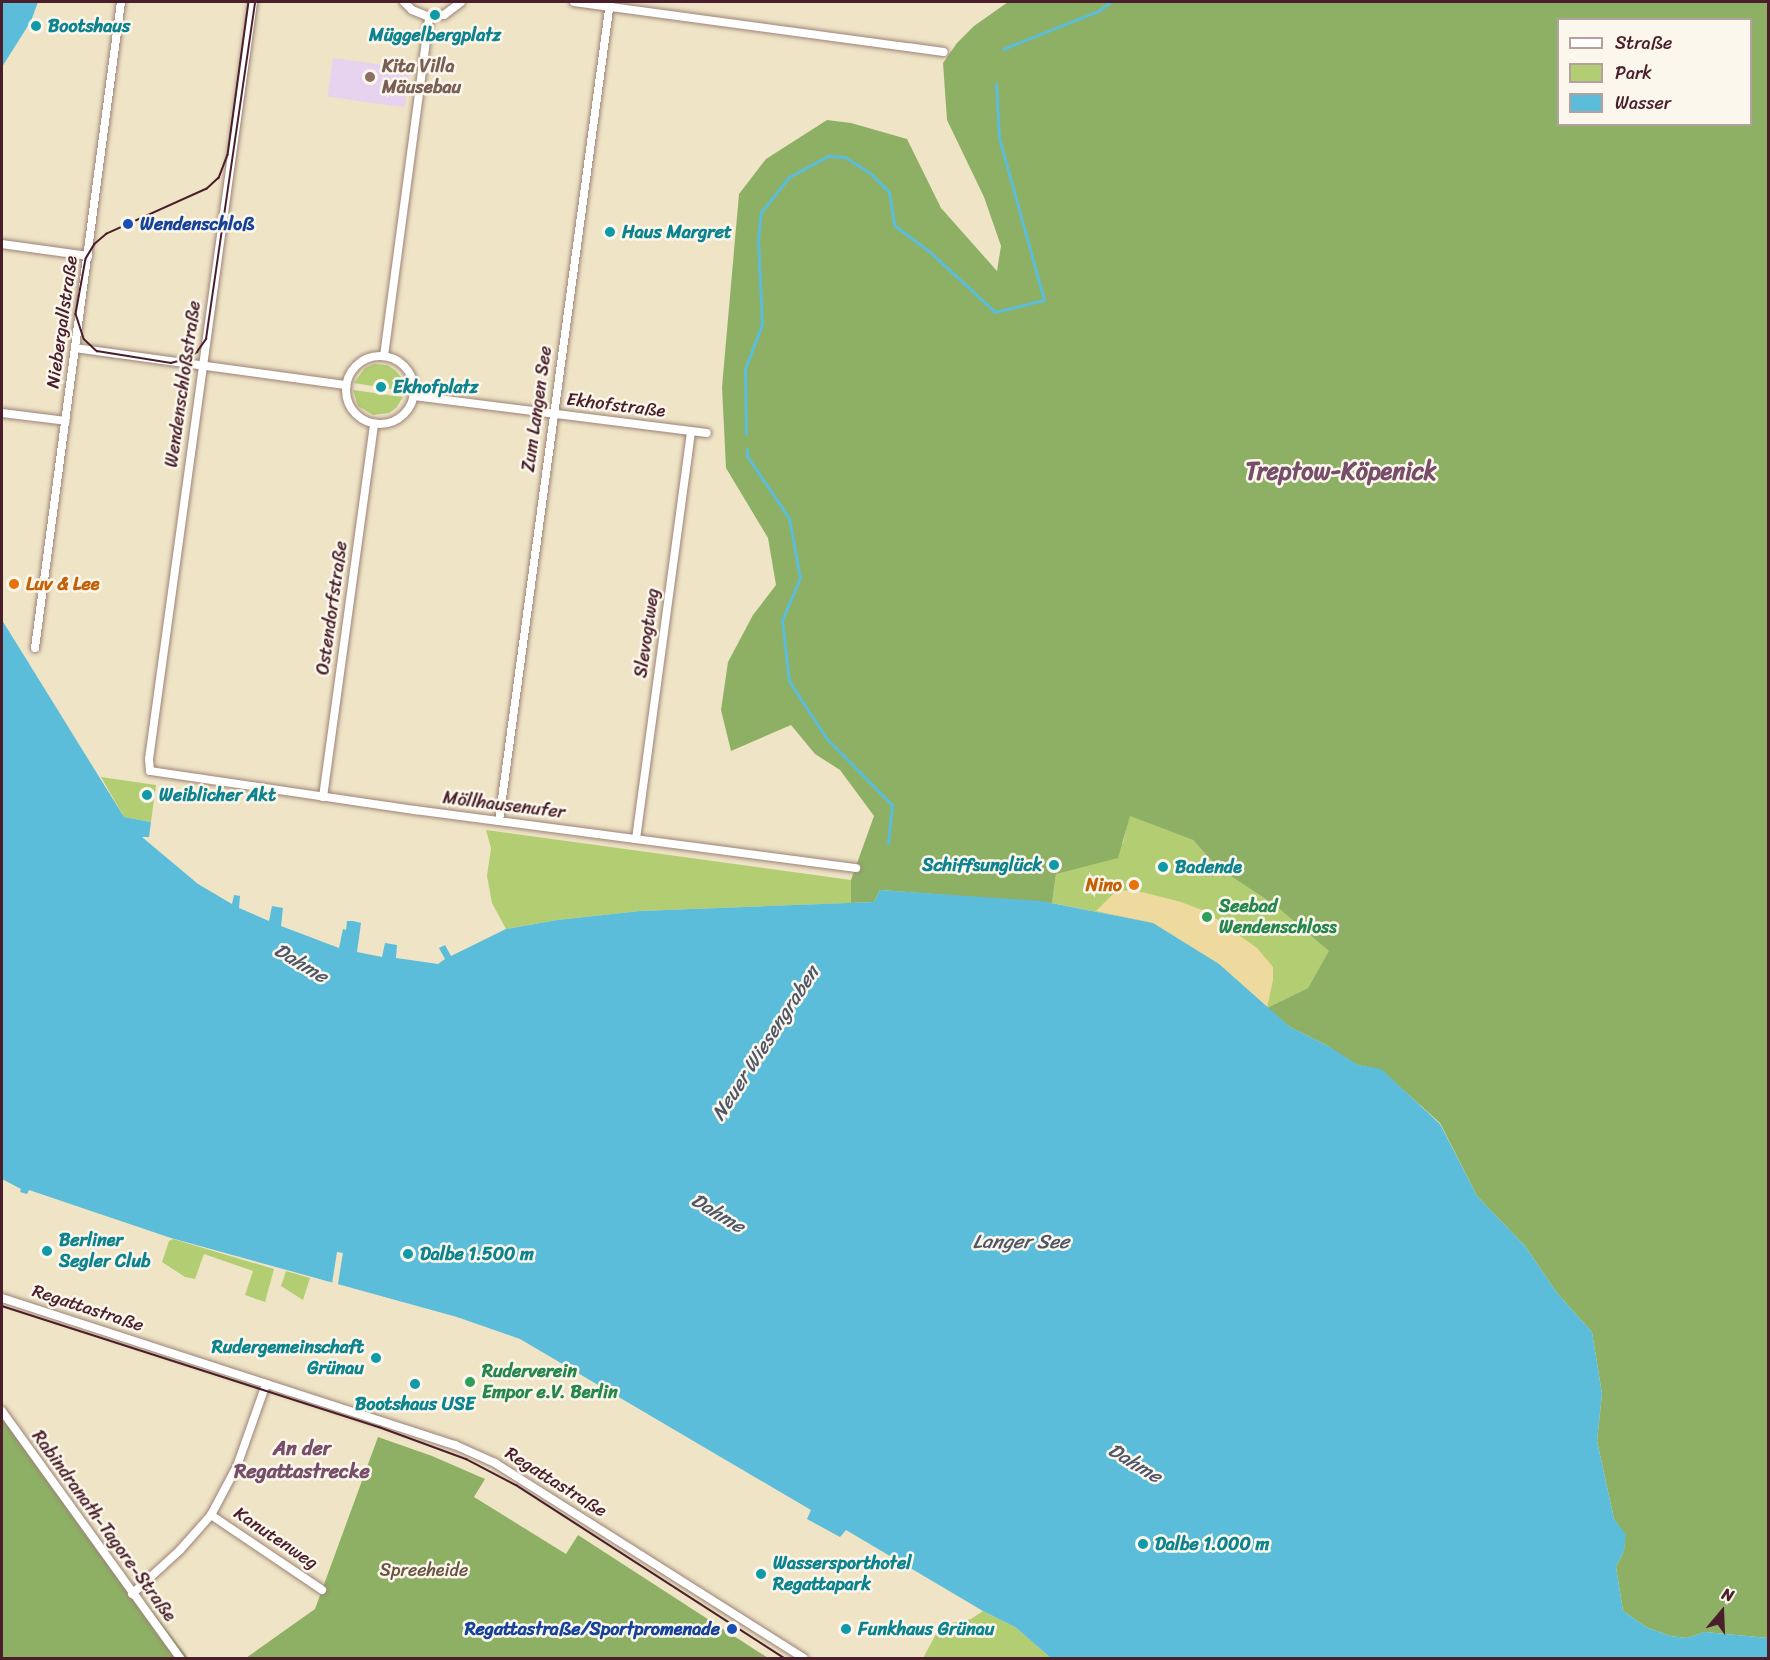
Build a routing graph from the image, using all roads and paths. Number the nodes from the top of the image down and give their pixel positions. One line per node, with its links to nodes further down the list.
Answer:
1 (122, 2): 10 (street, Niebergallstraße)
2 (253, 2): 13 (street, Wendenschloßstraße)
3 (404, 2): 7 (street)
4 (461, 2): 7 (street)
5 (574, 2): 6 (street)
6 (610, 4): 8 (street); 17 (street, Zum Langen See)
7 (429, 17): 12 (street)
8 (944, 52)
9 (2, 244): 10 (street)
10 (88, 256): 11 (street, Niebergallstraße)
11 (75, 348): 13 (street); 18 (street, Niebergallstraße)
12 (384, 356): 14 (street); 15 (street)
13 (202, 366): 14 (street); 23 (street, Wendenschloßstraße)
14 (346, 385): 19 (street)
15 (414, 396): 17 (street, Ekhofstraße); 19 (street)
16 (2, 413): 18 (street)
17 (553, 414): 20 (street, Ekhofstraße); 25 (street, Zum Langen See)
18 (66, 421): 22 (street, Niebergallstraße)
19 (374, 423): 24 (street, Ostendorfstraße)
20 (691, 432): 21 (street, Ekhofstraße); 26 (street, Slevogtweg)
21 (707, 433)
22 (35, 648)
23 (150, 771): 24 (street, Möllhausenufer)
24 (323, 797): 25 (street, Möllhausenufer)
25 (499, 821): 26 (street, Möllhausenufer)
26 (636, 839): 27 (street, Möllhausenufer)
27 (856, 868)
28 (2, 1298): 29 (street, Regattastraße)
29 (266, 1384): 31 (street); 35 (street, Regattastraße)
30 (2, 1411): 33 (street, Rabindranath-Tagore-Straße)
31 (211, 1515): 32 (street, Kanutenweg); 33 (street)
32 (322, 1590)
33 (132, 1594): 34 (street, Rabindranath-Tagore-Straße)
34 (180, 1659)
35 (804, 1659)

